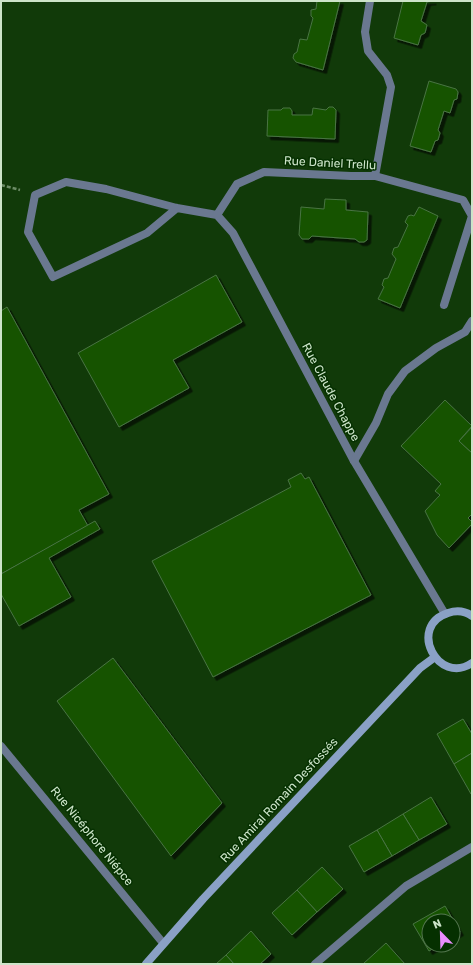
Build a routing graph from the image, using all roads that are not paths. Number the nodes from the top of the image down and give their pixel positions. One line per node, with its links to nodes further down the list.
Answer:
1 (370, 1): 2 (street)
2 (375, 176): 4 (street, Rue Daniel Trellu); 5 (street, Rue Daniel Trellu)
3 (177, 208): 3 (street); 4 (street)
4 (217, 215): 7 (street, Rue Claude Chappe)
5 (444, 304)
6 (472, 321): 7 (street)
7 (354, 461): 8 (street, Rue Claude Chappe)
8 (445, 614): 9 (main road); 10 (main road)
9 (472, 616)
10 (435, 657): 11 (main road); 14 (main road, Rue Amiral Romain Desfossés)
11 (472, 663)
12 (1, 746): 14 (street, Rue Nicéphore Niépce)
13 (472, 847): 16 (street)
14 (163, 943): 15 (main road, Rue Amiral Romain Desfossés)
15 (146, 964)
16 (315, 964)

